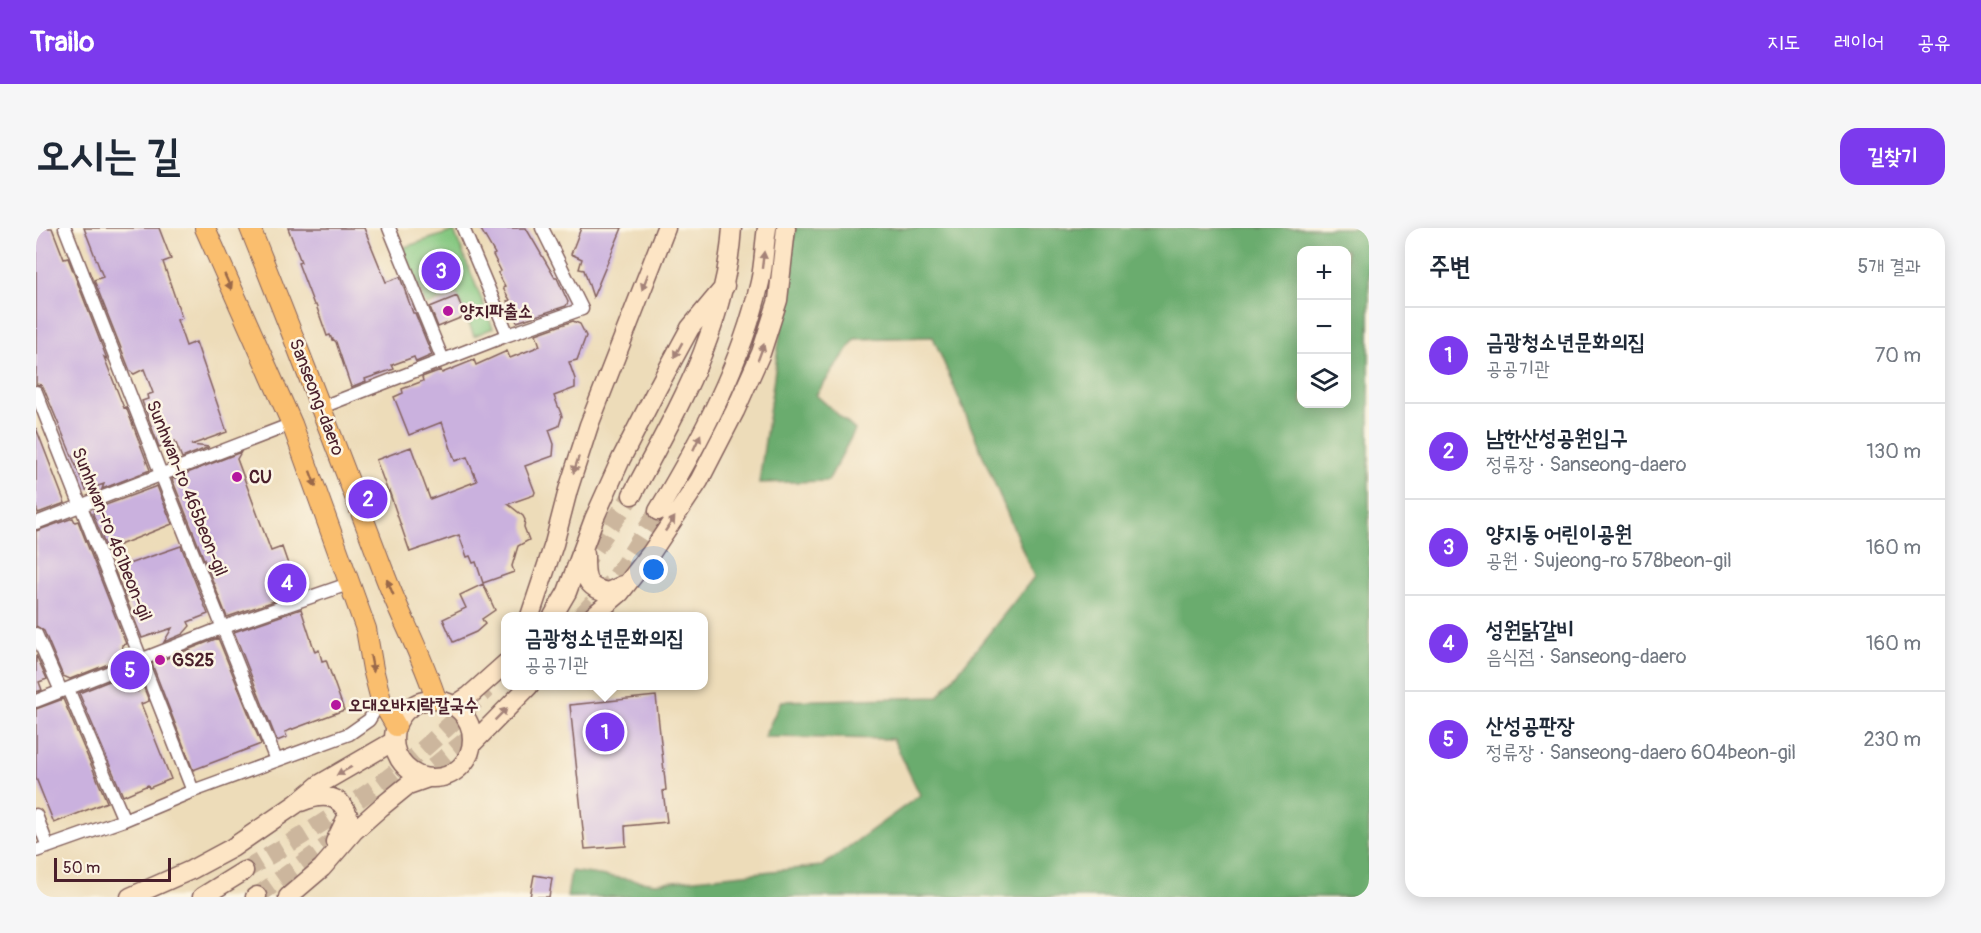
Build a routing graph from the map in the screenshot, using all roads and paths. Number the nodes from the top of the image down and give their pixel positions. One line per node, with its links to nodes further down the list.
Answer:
1 (65, 228): 17 (street, Sunhwan-ro 465beon-gil)
2 (205, 228): 16 (main road, Sanseong-daero, one-way to 16)
3 (250, 228): 15 (main road, Sanseong-daero)
4 (389, 228): 13 (street)
5 (463, 228): 12 (street)
6 (542, 228): 12 (street)
7 (666, 228): 25 (main road, one-way to 25)
8 (732, 228): 11 (main road)
9 (767, 228): 20 (main road, one-way to 9)
10 (786, 228): 23 (main road, one-way to 10)
11 (725, 286): 18 (main road); 22 (main road, one-way to 22)
12 (508, 335): 13 (street)
13 (443, 360): 15 (street)
14 (36, 392): 19 (street, Sunhwan-ro 461beon-gil)
15 (322, 407): 34 (main road, Sanseong-daero, one-way to 15)
16 (292, 424): 17 (street); 24 (main road, Sanseong-daero, one-way to 24)
17 (161, 474): 19 (street); 28 (street, Sunhwan-ro 465beon-gil)
18 (632, 495)
19 (81, 506): 21 (street); 30 (street, Sunhwan-ro 461beon-gil)
20 (658, 511)
21 (36, 523)
22 (585, 546): 23 (main road); 26 (main road)
23 (628, 582): 27 (main road)
24 (351, 583): 28 (street); 36 (main road, Sanseong-daero, one-way to 36)
25 (531, 612)
26 (555, 612)
27 (598, 612)
28 (224, 627): 30 (street); 40 (street, Sunhwan-ro 465beon-gil)
29 (36, 634): 32 (street)
30 (142, 660): 32 (street); 42 (street, Sunhwan-ro 461beon-gil)
31 (501, 667): 37 (main road)
32 (64, 690): 35 (street); 45 (street)
33 (525, 690): 39 (main road, one-way to 33)
34 (436, 699): 37 (main road); 38 (main road)
35 (36, 700)
36 (381, 700): 38 (main road, Sanseong-daero); 40 (street)
37 (455, 705): 39 (main road)
38 (395, 734): 41 (main road); 43 (main road, one-way to 43)
39 (473, 743): 41 (main road)
40 (276, 760): 42 (street)
41 (428, 778): 47 (main road)
42 (193, 791): 45 (street)
43 (296, 804): 47 (main road); 49 (main road)
44 (36, 815): 46 (street)
45 (124, 820): 46 (street)
46 (42, 849)
47 (322, 868): 51 (main road)
48 (244, 871): 50 (main road)
49 (130, 897)
50 (202, 897)
51 (288, 897)

